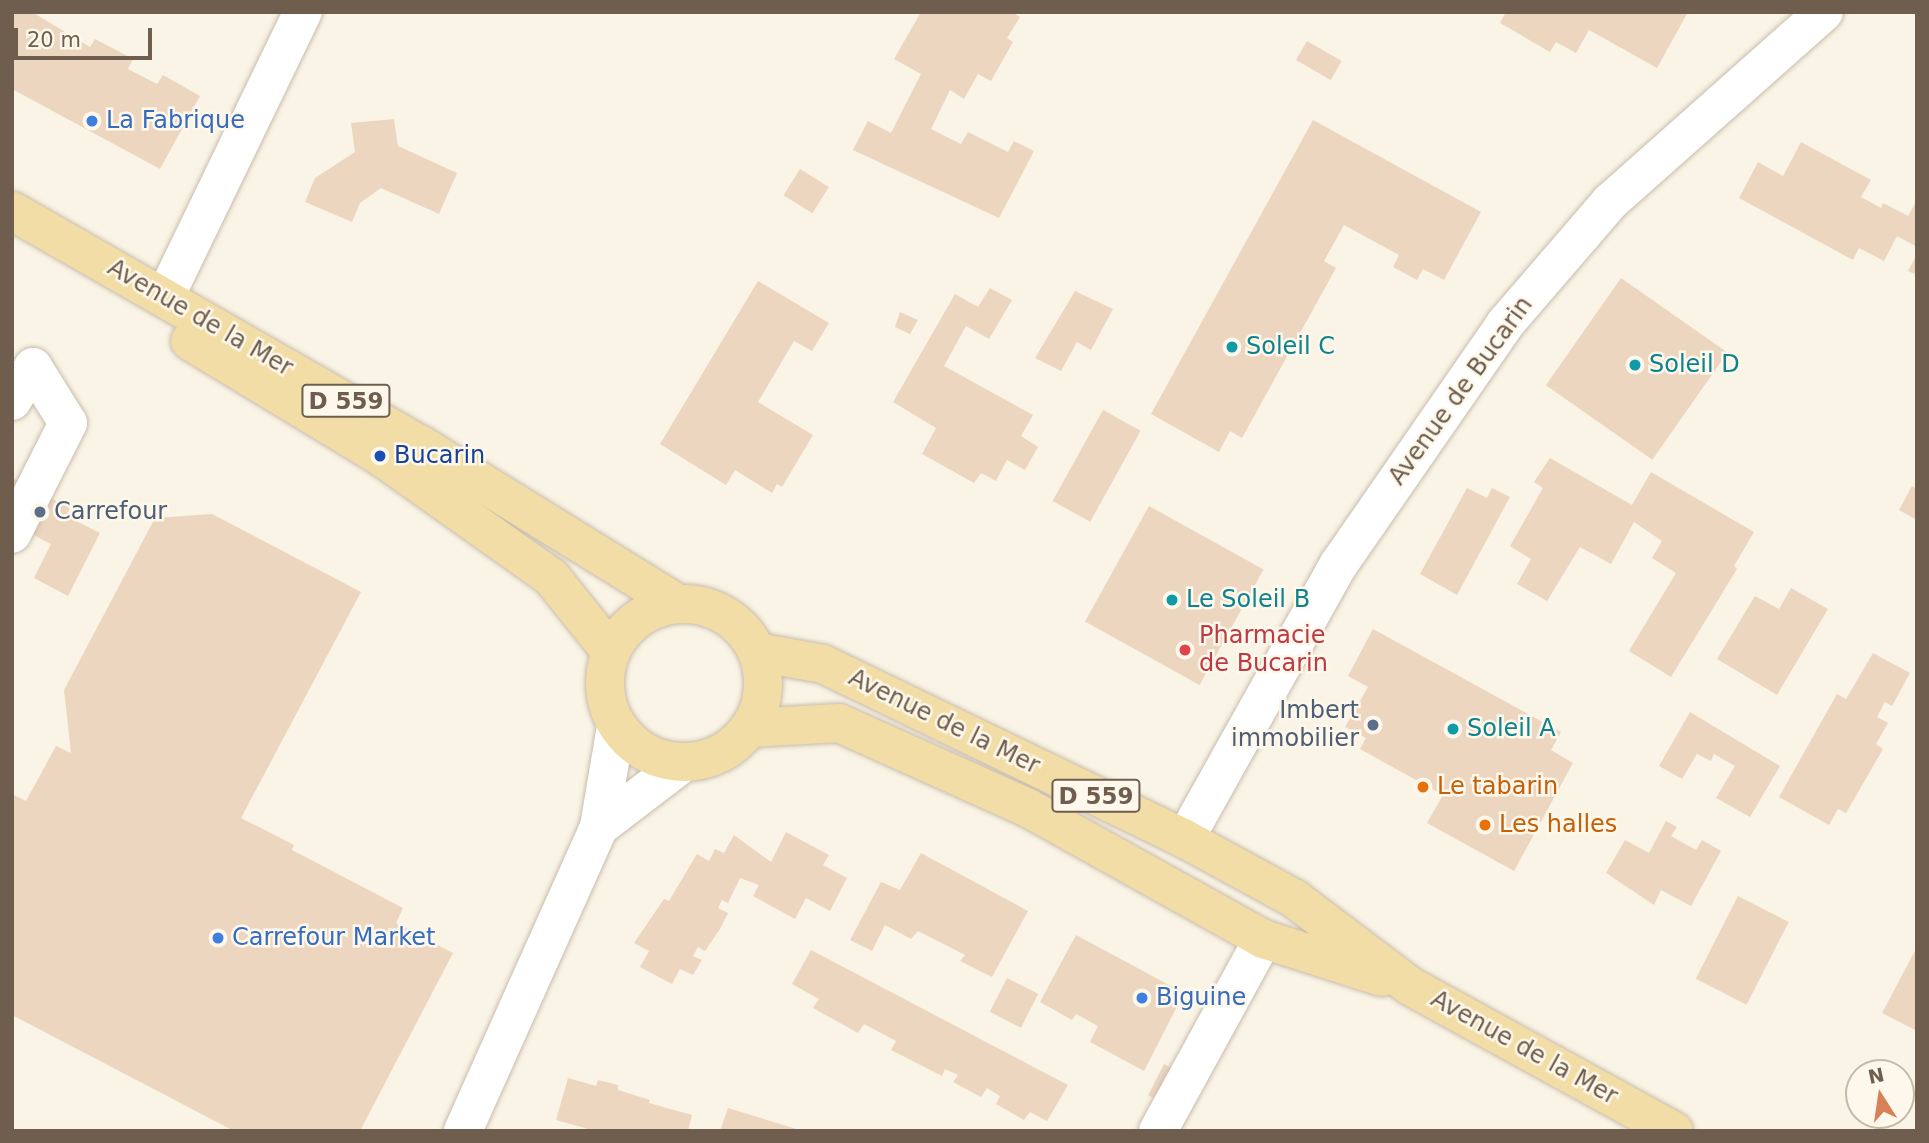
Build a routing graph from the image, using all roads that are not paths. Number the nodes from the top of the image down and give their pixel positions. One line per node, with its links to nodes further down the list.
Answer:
1 (303, 12): 5 (street)
2 (1824, 12): 15 (street, Avenue de Bucarin)
3 (12, 211): 5 (main road, Avenue de la Mer / D 559)
4 (12, 239): 9 (main road, Avenue de la Mer / D 559)
5 (165, 297): 8 (main road, Avenue de la Mer / D 559)
6 (12, 401): 7 (street)
7 (12, 534)
8 (674, 601): 9 (main road); 10 (main road)
9 (611, 652): 11 (main road)
10 (757, 652): 12 (main road); 15 (main road, Avenue de la Mer / D 559)
11 (616, 727): 13 (main road); 14 (street)
12 (751, 728): 13 (main road); 16 (main road, Avenue de la Mer / D 559)
13 (683, 763): 14 (street)
14 (599, 827): 18 (street)
15 (1185, 839): 17 (main road, Avenue de la Mer / D 559)
16 (1263, 939): 17 (main road, Avenue de la Mer / D 559); 19 (street)
17 (1410, 986): 20 (main road, Avenue de la Mer / D 559)
18 (463, 1131)
19 (1158, 1131)
20 (1674, 1131)

